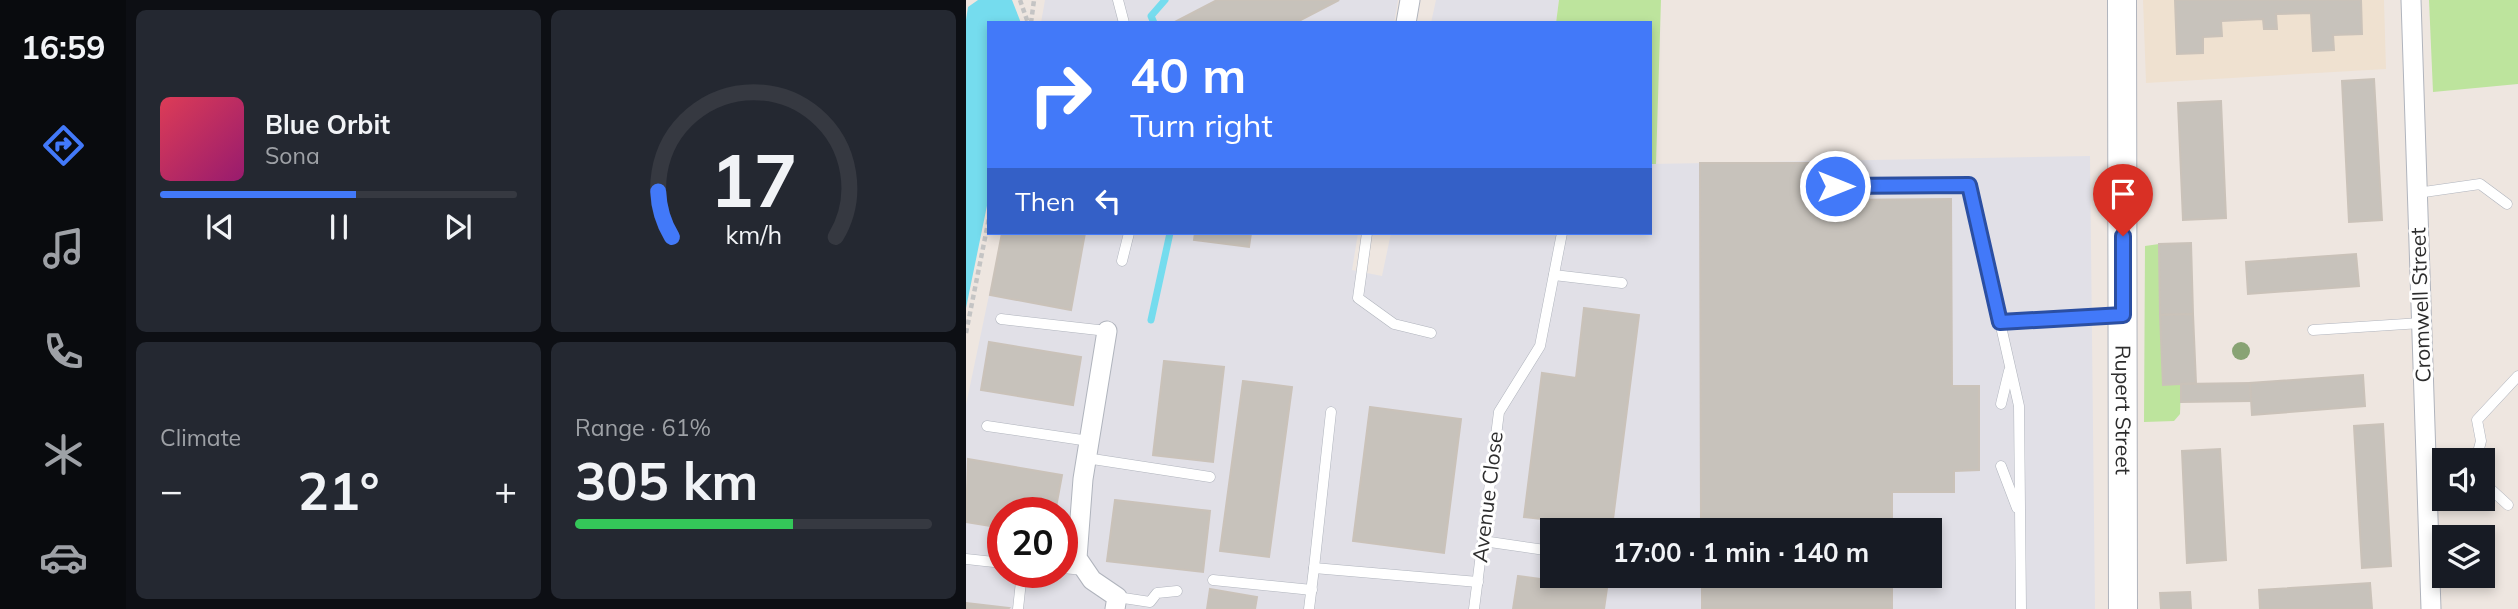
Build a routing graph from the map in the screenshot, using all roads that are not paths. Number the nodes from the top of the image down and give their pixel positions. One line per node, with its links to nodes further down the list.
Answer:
1 (1118, 0): 5 (lane)
2 (1410, 0): 6 (street)
3 (2122, 0): 16 (street, Rupert Street)
4 (2411, 0): 8 (street, Cromwell Street)
5 (1123, 21)
6 (1406, 21)
7 (1835, 186): 18 (lane)
8 (2417, 192): 9 (lane); 19 (street, Cromwell Street)
9 (2507, 204)
10 (1128, 235): 13 (lane)
11 (1367, 235): 22 (lane)
12 (1563, 235): 14 (lane)
13 (1122, 261)
14 (1554, 275): 15 (lane); 37 (lane, Avenue Close)
15 (1622, 283)
16 (2123, 315): 18 (lane); 54 (street, Rupert Street)
17 (1001, 318): 21 (lane)
18 (2000, 322): 23 (lane)
19 (2421, 323): 20 (lane); 28 (street, Cromwell Street)
20 (2313, 330)
21 (1107, 331): 30 (street)
22 (1431, 333)
23 (2010, 367): 25 (lane); 36 (lane)
24 (2518, 376): 29 (lane)
25 (2001, 404)
26 (1331, 412): 41 (lane)
27 (987, 426): 30 (lane)
28 (2433, 448)
29 (2479, 448)
30 (1088, 449): 32 (lane); 43 (street)
31 (2001, 466): 36 (lane)
32 (1210, 477)
33 (2495, 493): 34 (lane)
34 (2508, 505)
35 (2435, 511): 55 (street, Cromwell Street)
36 (2020, 515): 53 (lane)
37 (1483, 541): 38 (lane); 45 (lane, Avenue Close)
38 (1540, 549)
39 (966, 559): 40 (lane)
40 (987, 561)
41 (1314, 568): 45 (lane, Avenue Close); 47 (lane)
42 (1078, 569): 43 (lane)
43 (1085, 570): 49 (street)
44 (1213, 580): 47 (lane)
45 (1478, 582): 52 (lane, Avenue Close)
46 (1020, 588): 50 (lane)
47 (1311, 590): 51 (lane)
48 (1177, 591): 49 (lane)
49 (1116, 603)
50 (1018, 609)
51 (1309, 609)
52 (1474, 609)
53 (2021, 609)
54 (2123, 609)
55 (2431, 609)

